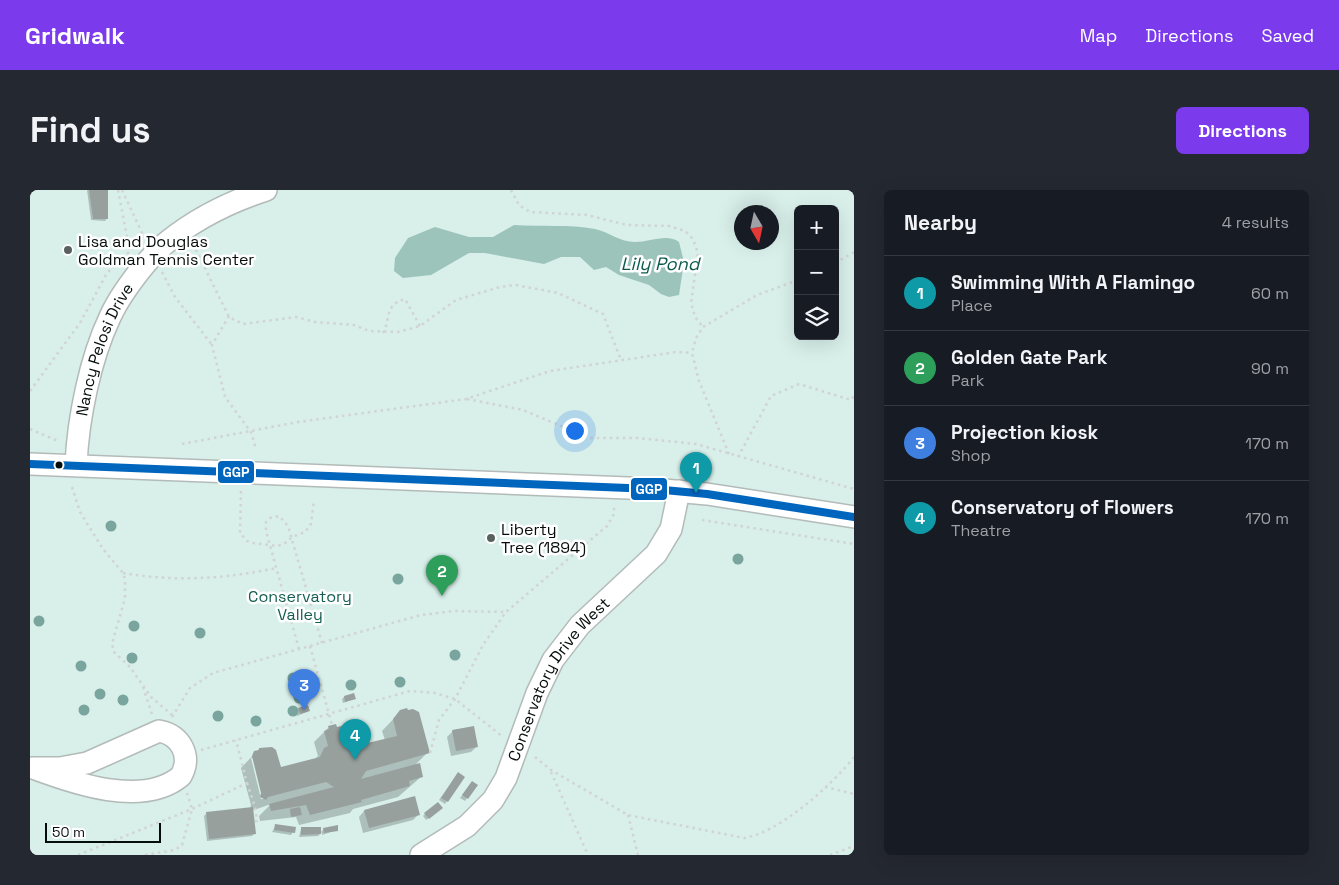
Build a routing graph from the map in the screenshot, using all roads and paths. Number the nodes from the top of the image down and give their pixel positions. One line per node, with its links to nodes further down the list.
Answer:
1 (118, 190): 8 (path)
2 (122, 190): 6 (path)
3 (266, 190): 5 (street, Nancy Pelosi Drive)
4 (511, 190): 13 (path)
5 (185, 228): 8 (street, Nancy Pelosi Drive); 11 (path)
6 (143, 235)
7 (854, 252): 9 (path)
8 (145, 257): 15 (path); 18 (path); 29 (street, Nancy Pelosi Drive)
9 (839, 261)
10 (794, 281): 13 (path)
11 (229, 316): 14 (path); 15 (path)
12 (420, 326): 14 (path); 14 (path); 17 (path)
13 (703, 327): 16 (path)
14 (382, 333)
15 (212, 346): 22 (path)
16 (692, 353): 17 (path); 26 (path)
17 (621, 360): 20 (path)
18 (30, 391)
19 (854, 396): 27 (path)
20 (466, 399): 22 (path); 26 (path)
21 (30, 429): 23 (path)
22 (251, 432): 24 (path); 25 (path)
23 (58, 441)
24 (182, 444)
25 (256, 450)
26 (729, 454): 27 (path)
27 (738, 458): 33 (path)
28 (30, 464): 29 (street)
29 (76, 465): 30 (street)
30 (239, 472): 32 (street); 41 (path)
31 (72, 487): 44 (path)
32 (614, 488): 34 (street); 45 (path)
33 (854, 489)
34 (679, 491): 37 (street); 74 (street, Conservatory Drive West)
35 (314, 500): 40 (path)
36 (733, 516): 39 (path)
37 (854, 517)
38 (702, 520): 39 (path)
39 (732, 525): 42 (path)
40 (292, 537): 41 (path); 41 (path); 46 (path)
41 (268, 543): 43 (path)
42 (854, 544)
43 (276, 568): 44 (path); 48 (path)
44 (123, 573): 49 (path)
45 (506, 612): 46 (path); 50 (path)
46 (322, 643): 47 (path)
47 (310, 646): 48 (path); 51 (path)
48 (299, 649): 52 (path)
49 (142, 687): 52 (path); 54 (path)
50 (455, 699): 51 (path); 56 (path); 58 (path)
51 (330, 713): 53 (path); 55 (path)
52 (173, 716): 54 (path)
53 (332, 725)
54 (159, 731): 61 (street); 61 (street)
55 (236, 740): 57 (path); 63 (path)
56 (510, 743)
57 (202, 750)
58 (430, 753)
59 (534, 757): 62 (path)
60 (854, 757): 64 (path)
61 (31, 767)
62 (551, 770): 68 (path); 75 (path)
63 (247, 784): 67 (path); 69 (path)
64 (825, 787): 66 (path); 68 (path)
65 (187, 792): 67 (path)
66 (854, 794)
67 (192, 809): 71 (path); 72 (path)
68 (628, 815): 76 (path)
69 (255, 821)
70 (854, 846): 77 (path)
71 (164, 853): 73 (path)
72 (78, 855)
73 (144, 855)
74 (421, 855)
75 (588, 855)
76 (638, 855)
77 (830, 855)

